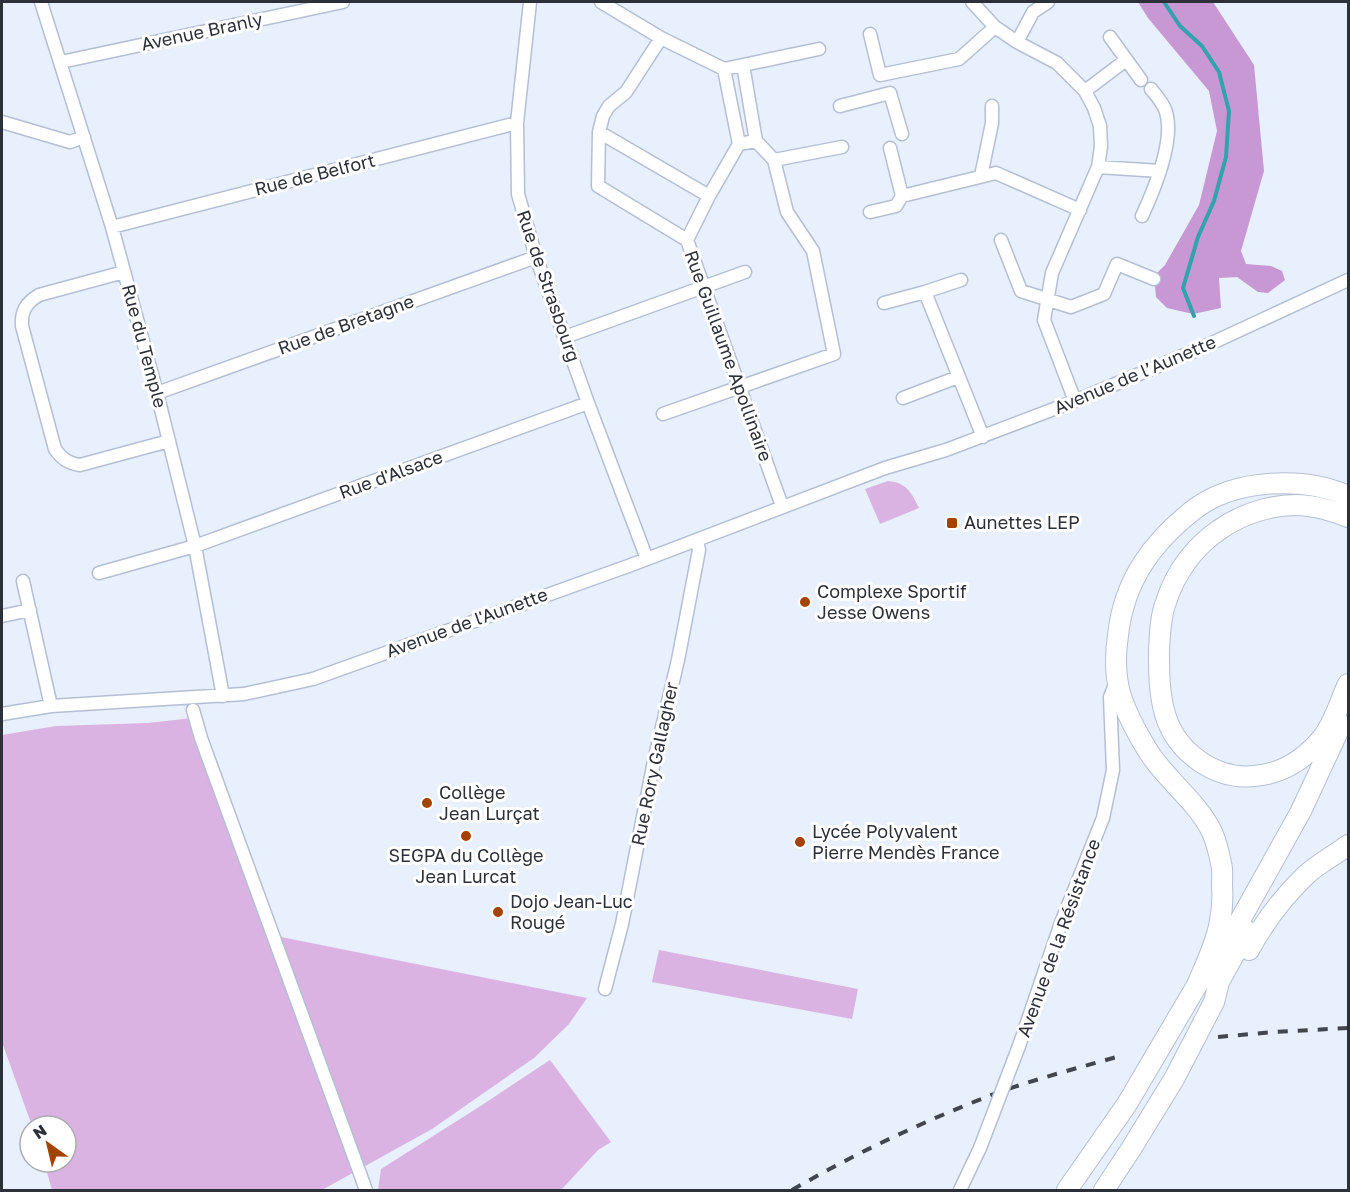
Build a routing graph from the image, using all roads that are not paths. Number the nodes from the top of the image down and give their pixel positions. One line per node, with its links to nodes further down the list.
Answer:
1 (41, 2): 14 (street, Rue du Temple)
2 (343, 2): 14 (street, Avenue Branly)
3 (530, 2): 25 (street, Rue de Strasbourg)
4 (602, 2): 10 (street)
5 (972, 2): 7 (street)
6 (1048, 2): 11 (street)
7 (995, 27): 11 (street); 17 (street)
8 (870, 34): 17 (street)
9 (1110, 37): 13 (street)
10 (661, 38): 16 (street); 26 (street)
11 (1017, 42): 20 (street)
12 (819, 49): 15 (street)
13 (1126, 60): 18 (street); 20 (street)
14 (61, 62): 28 (street, Rue du Temple)
15 (743, 65): 16 (street); 29 (street)
16 (724, 69): 30 (street)
17 (880, 75): 21 (street)
18 (1141, 80)
19 (1152, 88): 35 (street)
20 (1085, 91): 34 (street)
21 (890, 93): 22 (street); 27 (street)
22 (840, 106)
23 (992, 106): 36 (street)
24 (2, 122): 28 (street)
25 (518, 123): 42 (street, Rue de Belfort); 45 (street, Rue de Strasbourg)
26 (599, 132): 37 (street); 43 (street)
27 (902, 134)
28 (84, 137): 42 (street, Rue du Temple)
29 (756, 141): 30 (street); 33 (street)
30 (739, 144): 37 (street, Rue Guillaume Apollinaire)
31 (842, 147): 33 (street)
32 (890, 148): 38 (street)
33 (774, 160): 57 (street)
34 (1098, 166): 35 (street); 39 (street)
35 (1160, 171): 41 (street)
36 (981, 176): 38 (street); 39 (street)
37 (710, 196): 43 (street, Rue Guillaume Apollinaire)
38 (902, 196): 40 (street)
39 (1080, 210): 53 (street)
40 (870, 212)
41 (1142, 216)
42 (112, 227): 46 (street, Rue du Temple)
43 (687, 240): 51 (street, Rue Guillaume Apollinaire)
44 (1001, 240): 53 (street)
45 (536, 257): 55 (street, Rue de Strasbourg); 58 (street, Rue de Bretagne)
46 (124, 272): 58 (street, Rue du Temple); 64 (street)
47 (746, 272): 51 (street)
48 (1154, 279): 53 (street)
49 (961, 280): 52 (street)
50 (1348, 280): 60 (street, Avenue de l’Aunette)
51 (704, 286): 55 (street); 57 (street, Rue Guillaume Apollinaire)
52 (926, 292): 54 (street); 56 (street)
53 (1047, 299): 60 (street)
54 (884, 303)
55 (565, 337): 61 (street, Rue de Strasbourg)
56 (958, 377): 59 (street); 63 (street)
57 (739, 387): 62 (street); 67 (street, Rue Guillaume Apollinaire)
58 (157, 393): 64 (street, Rue du Temple)
59 (903, 398)
60 (1075, 401): 63 (street, Avenue de l’Aunette)
61 (588, 403): 70 (street, Rue d'Alsace); 71 (street, Rue de Strasbourg)
62 (663, 414)
63 (983, 437): 65 (street, Avenue de l’Aunette)
64 (169, 441): 70 (street, Rue du Temple)
65 (917, 460): 67 (street, Avenue de l'Aunette)
66 (1348, 496): 76 (main road)
67 (782, 506): 69 (street, Avenue de l'Aunette)
68 (1348, 517): 77 (main road)
69 (697, 540): 71 (street, Avenue de l'Aunette); 86 (street, Rue Rory Gallagher)
70 (195, 546): 72 (street, Rue d'Alsace); 78 (street, Rue du Temple)
71 (647, 559): 78 (street, Avenue de l'Aunette)
72 (99, 573)
73 (23, 581): 74 (street)
74 (30, 610): 75 (street); 80 (street)
75 (2, 616)
76 (1117, 678): 85 (main road); 89 (street, Avenue de la Résistance, bridge)
77 (1348, 684)
78 (223, 696): 80 (street, Avenue de l'Aunette)
79 (1348, 703): 85 (main road)
80 (51, 706): 82 (street, Avenue de l'Aunette)
81 (193, 710): 88 (street)
82 (2, 714)
83 (1348, 734): 87 (main road)
84 (1348, 845): 87 (main road)
85 (1197, 985): 90 (main road)
86 (605, 988)
87 (1214, 1002): 91 (main road)
88 (366, 1191)
89 (960, 1191)
90 (1067, 1191)
91 (1104, 1191)

